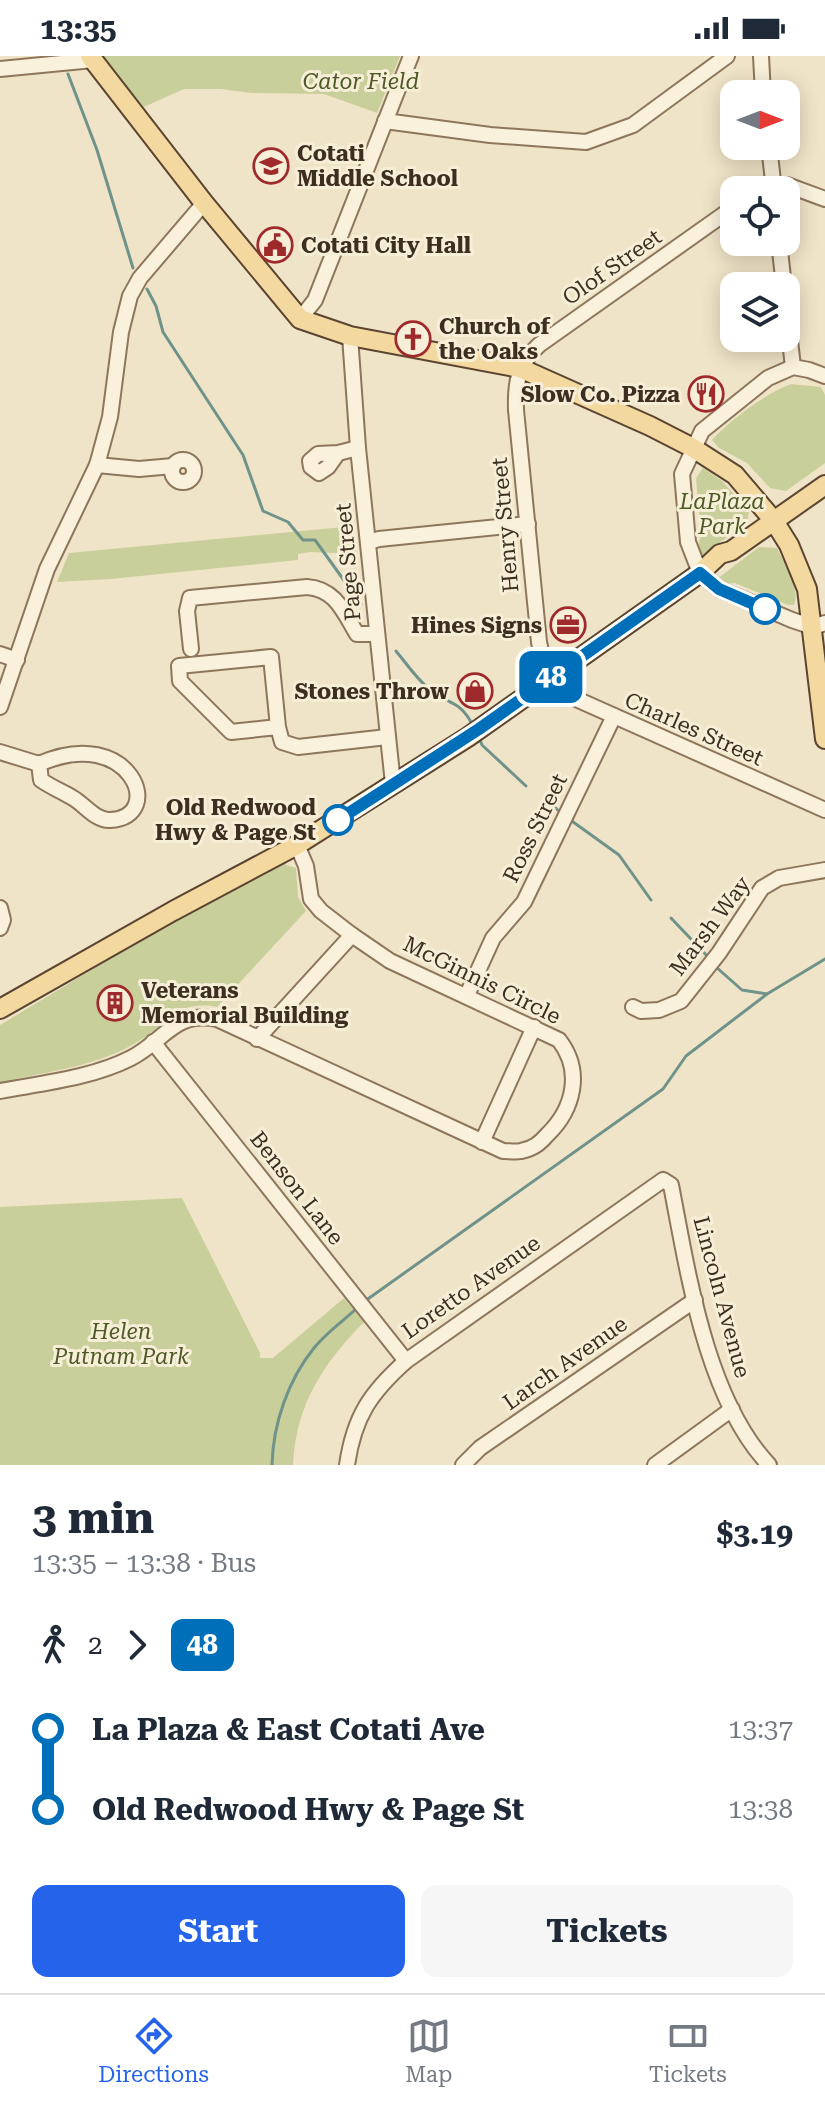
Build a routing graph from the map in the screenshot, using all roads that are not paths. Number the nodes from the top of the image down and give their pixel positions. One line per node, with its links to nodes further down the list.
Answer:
1 (411, 56): 7 (street)
2 (727, 56): 7 (street)
3 (761, 56): 6 (street)
4 (92, 58): 5 (street); 10 (main road)
5 (0, 69)
6 (762, 80)
7 (385, 121): 12 (street)
8 (800, 190): 9 (street)
9 (825, 199)
10 (204, 203): 12 (main road); 21 (street)
11 (720, 217): 16 (street, Olof Street)
12 (300, 319): 13 (main road)
13 (350, 336): 16 (main road); 18 (street, Page Street)
14 (791, 352): 15 (street)
15 (793, 367): 17 (street); 19 (street)
16 (520, 368): 19 (main road); 25 (street, Henry Street)
17 (825, 376)
18 (358, 448): 20 (street); 26 (street, Page Street)
19 (693, 448): 24 (main road); 27 (street)
20 (338, 453)
21 (97, 465): 22 (street); 32 (street)
22 (173, 466)
23 (825, 485): 24 (main road)
24 (774, 521): 27 (main road); 28 (main road)
25 (528, 524): 26 (street); 33 (street, Henry Street)
26 (369, 542): 29 (street, Page Street)
27 (700, 573): 28 (street); 33 (main road)
28 (819, 625): 38 (main road)
29 (377, 634): 30 (street); 37 (street, Page Street)
30 (191, 649)
31 (0, 654): 32 (street)
32 (17, 660): 34 (street)
33 (555, 674): 35 (street, Charles Street); 41 (main road)
34 (0, 707)
35 (614, 716): 42 (street, Charles Street); 48 (street, Ross Street)
36 (278, 727): 36 (street); 37 (street)
37 (387, 737): 41 (street, Page Street)
38 (825, 739)
39 (0, 752): 40 (street)
40 (39, 764): 40 (street)
41 (393, 784): 43 (main road)
42 (825, 810)
43 (297, 845): 47 (street, McGinnis Circle); 50 (main road)
44 (825, 870): 49 (street, Marsh Way)
45 (0, 908): 46 (street)
46 (0, 928)
47 (352, 935): 48 (street, McGinnis Circle); 52 (street)
48 (467, 995): 51 (street, McGinnis Circle)
49 (633, 1007)
50 (0, 1009)
51 (534, 1027): 55 (street); 55 (street, McGinnis Circle)
52 (257, 1039): 53 (street, McGinnis Circle); 55 (street, McGinnis Circle)
53 (153, 1042): 54 (street); 58 (street, Benson Lane)
54 (0, 1091)
55 (482, 1142)
56 (663, 1180): 57 (street, Lincoln Avenue); 58 (street, Loretto Avenue)
57 (695, 1300): 59 (street, Lincoln Avenue); 61 (street, Larch Avenue)
58 (406, 1361): 60 (street, Loretto Avenue)
59 (732, 1409): 62 (street); 63 (street, Lincoln Avenue)
60 (347, 1465)
61 (463, 1465)
62 (655, 1465)
63 (769, 1465)

